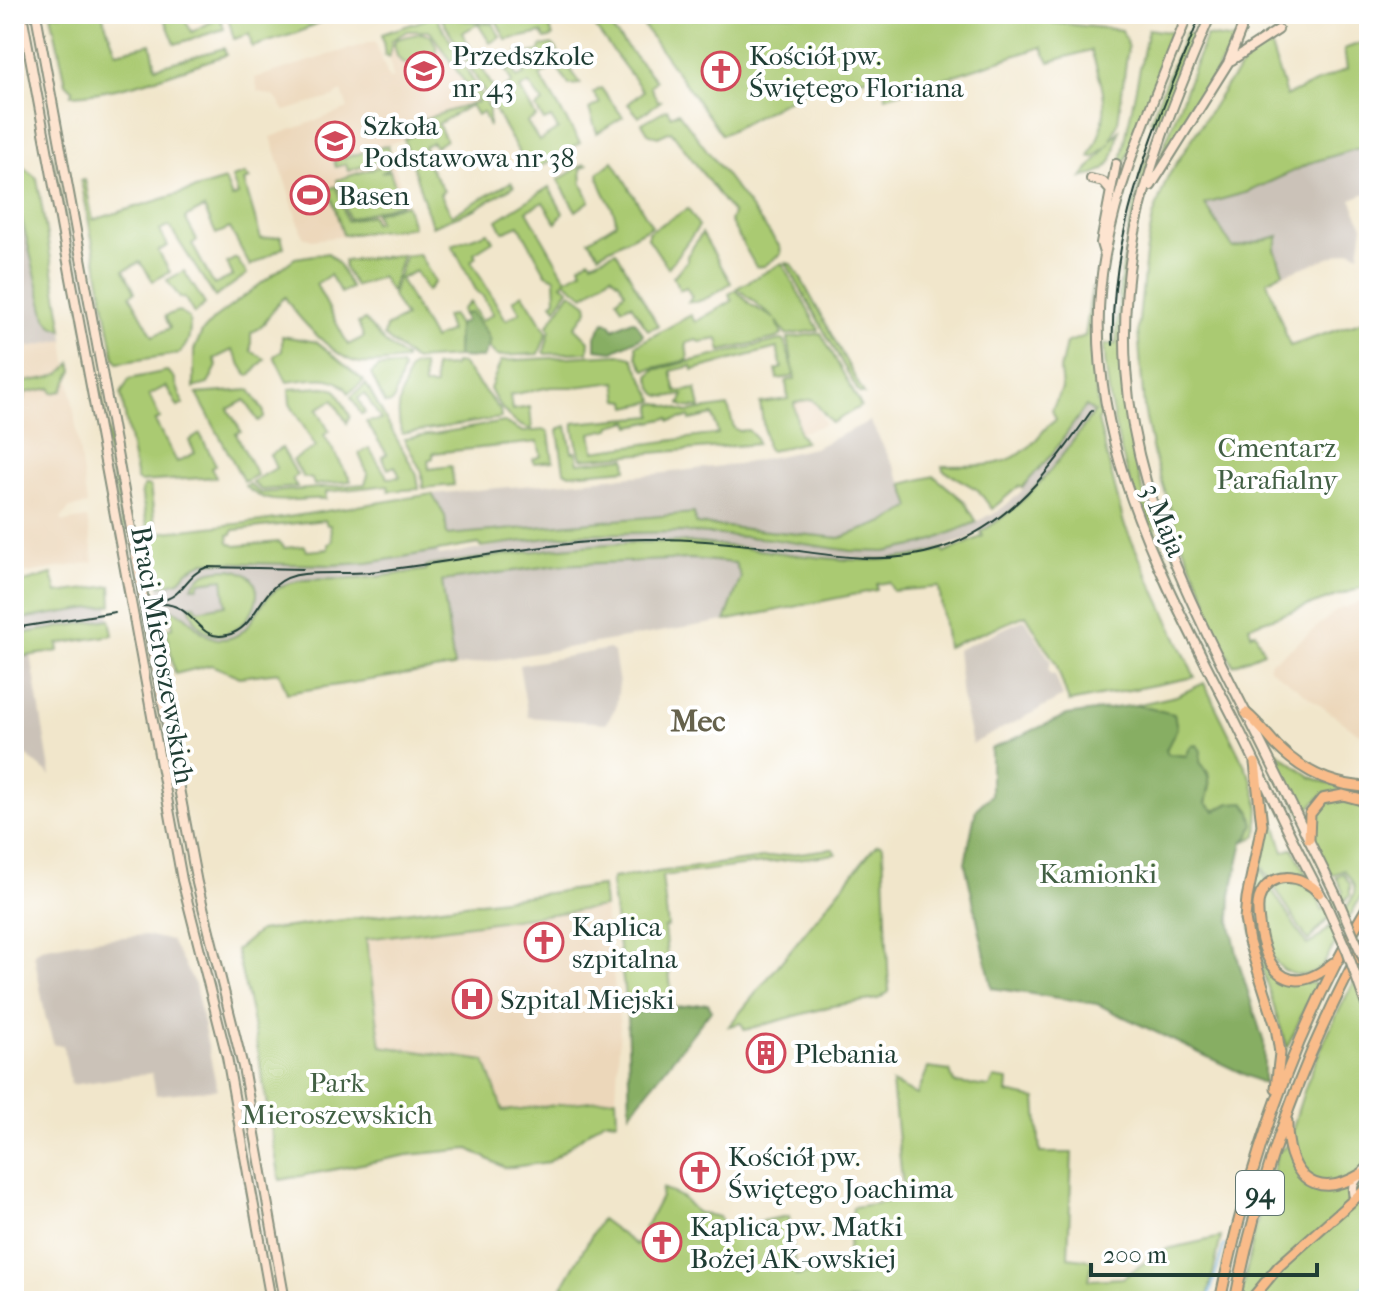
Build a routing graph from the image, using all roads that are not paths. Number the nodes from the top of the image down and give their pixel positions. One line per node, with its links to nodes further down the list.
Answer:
1 (22, 14): 14 (main road, Braci Mieroszewskich)
2 (36, 14): 13 (main road, Braci Mieroszewskich)
3 (1188, 14): 12 (main road, 3 Maja)
4 (1211, 14): 11 (main road, 3 Maja)
5 (1241, 30): 7 (main road)
6 (1278, 30): 7 (main road)
7 (1228, 63): 11 (main road)
8 (1116, 164): 10 (main road)
9 (1091, 179): 10 (main road)
10 (1110, 190): 12 (main road)
11 (1141, 205): 15 (main road, 3 Maja)
12 (1104, 256): 16 (main road, 3 Maja)
13 (138, 570): 14 (main road); 35 (main road, Braci Mieroszewskich, bridge)
14 (125, 571): 34 (main road, Braci Mieroszewskich, bridge)
15 (1246, 713): 17 (main road); 19 (main road, 3 Maja)
16 (1255, 763): 21 (main road, 3 Maja); 28 (main road)
17 (1369, 787)
18 (1369, 802): 19 (main road)
19 (1309, 839): 26 (main road, 3 Maja, bridge)
20 (1369, 892): 23 (main road)
21 (1319, 893): 25 (main road); 27 (main road, 3 Maja, bridge)
22 (1369, 904): 23 (main road, 94)
23 (1356, 926): 25 (main road, 94)
24 (1369, 935): 29 (main road, 94)
25 (1338, 958): 28 (main road, 94)
26 (1369, 971)
27 (1368, 1009)
28 (1273, 1107): 36 (main road, 94)
29 (1288, 1110): 31 (main road); 37 (main road, 94)
30 (1369, 1166): 31 (main road)
31 (1361, 1174): 33 (main road)
32 (1369, 1186): 33 (main road)
33 (1355, 1199): 38 (main road)
34 (271, 1301)
35 (285, 1301)
36 (1220, 1301)
37 (1235, 1301)
38 (1250, 1301)

